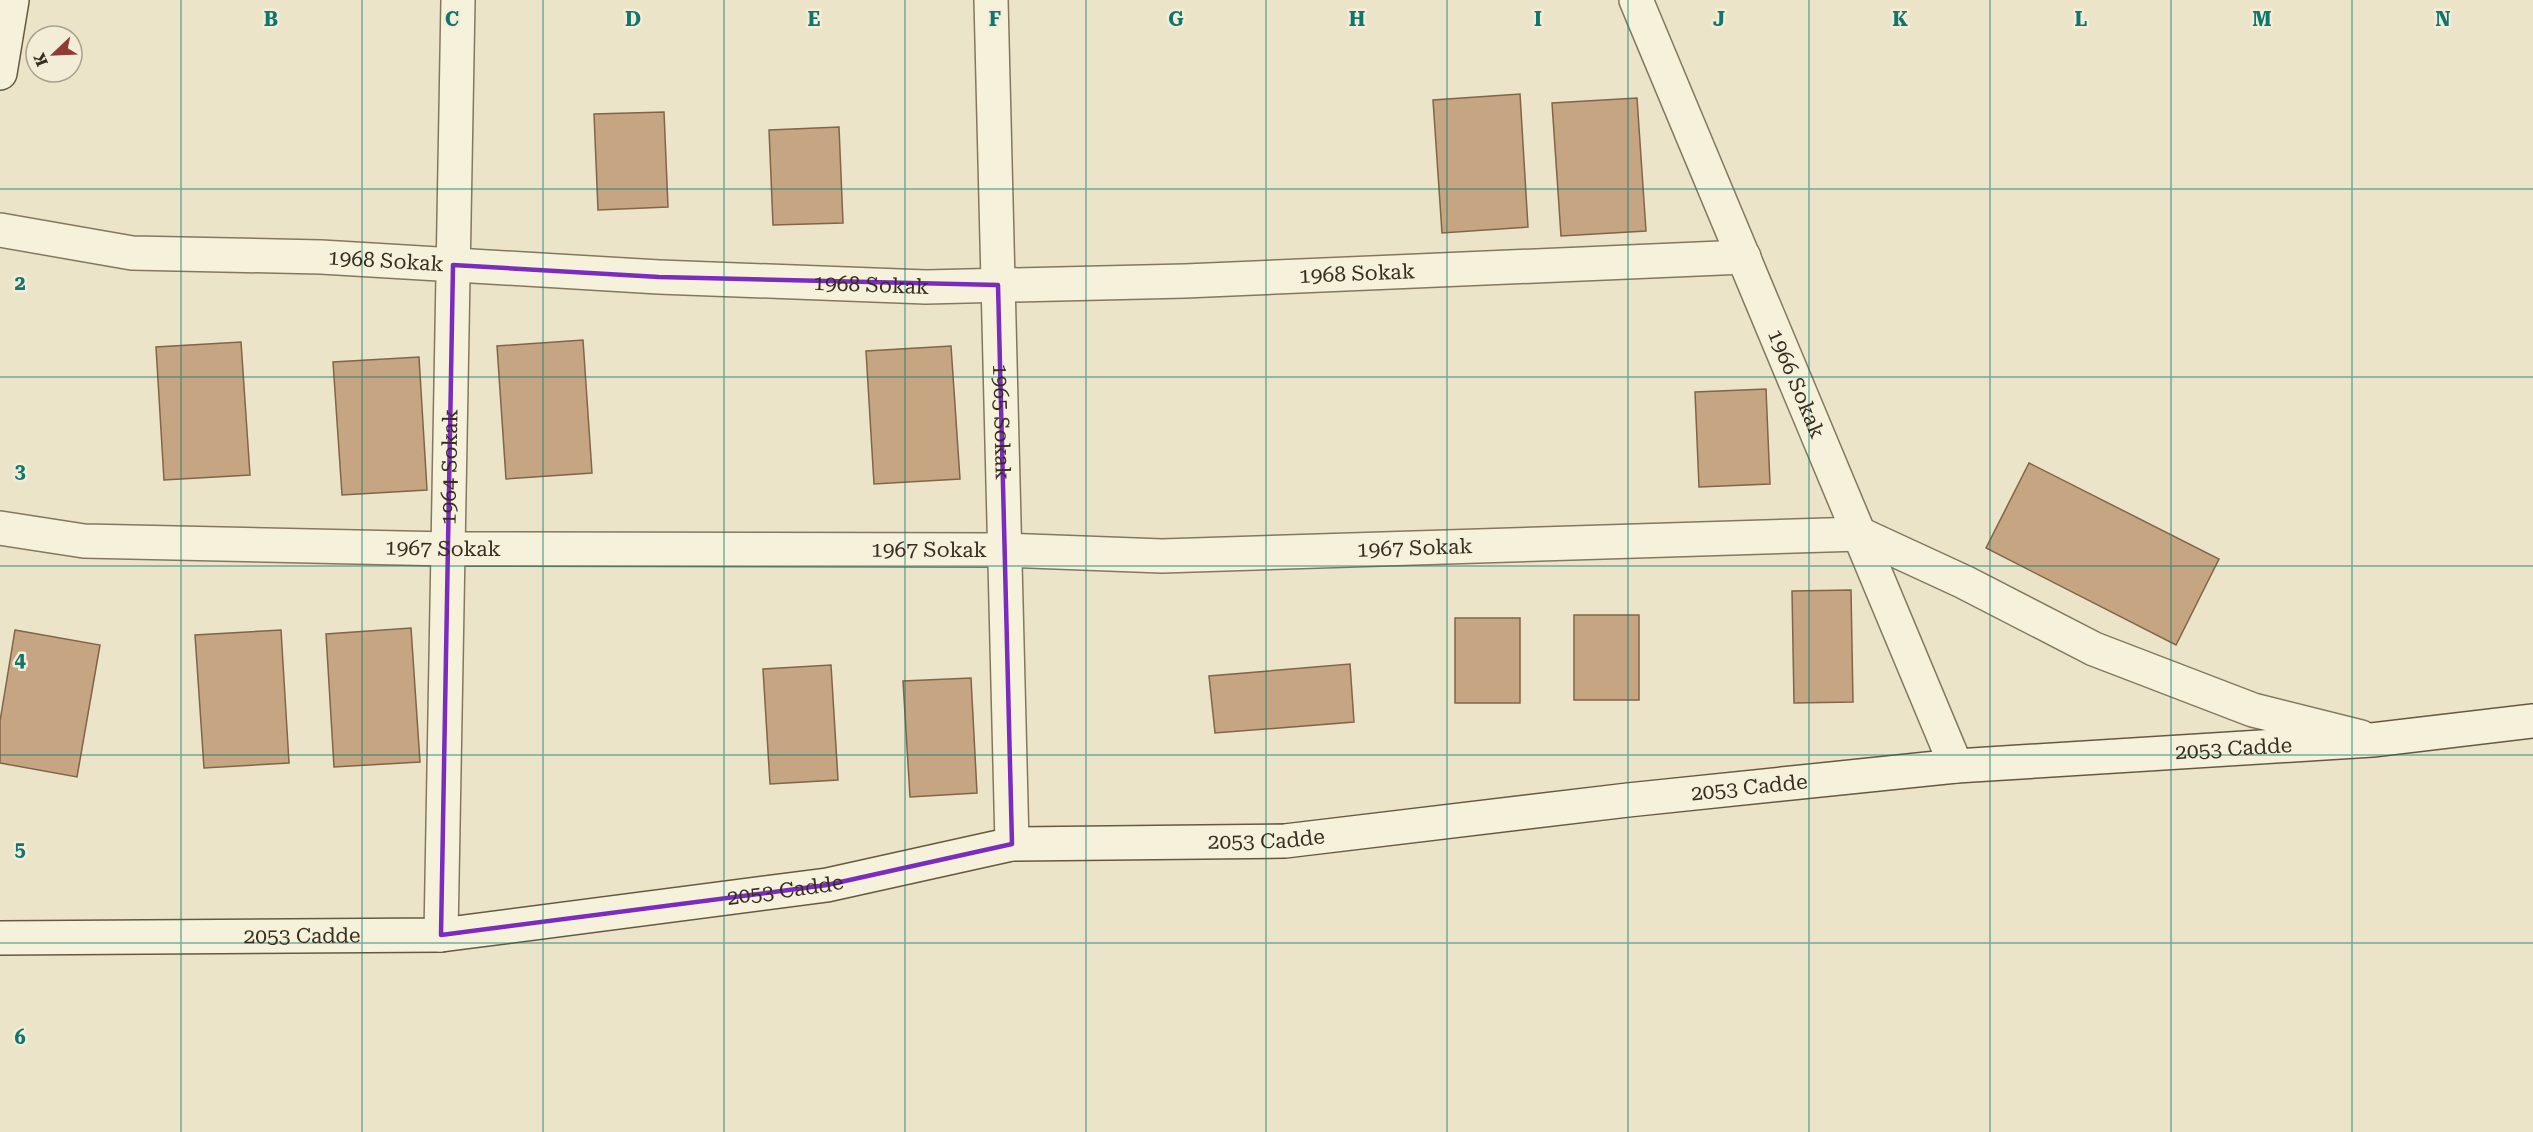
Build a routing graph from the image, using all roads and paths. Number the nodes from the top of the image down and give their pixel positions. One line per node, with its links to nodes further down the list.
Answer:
1 (12, 0): 5 (street)
2 (458, 0): 8 (street, 1964 Sokak)
3 (992, 0): 9 (street, 1965 Sokak)
4 (1636, 0): 7 (street, 1966 Sokak)
5 (0, 73)
6 (0, 230): 8 (street, 1968 Sokak)
7 (1744, 257): 9 (street, 1968 Sokak); 11 (street, 1966 Sokak)
8 (453, 265): 9 (street, 1968 Sokak); 12 (street, 1964 Sokak)
9 (998, 285): 13 (street, 1965 Sokak)
10 (0, 528): 12 (street, 1967 Sokak)
11 (1860, 534): 13 (street, 1967 Sokak); 15 (street); 16 (street, 1966 Sokak)
12 (448, 549): 13 (street, 1967 Sokak); 18 (street, 1964 Sokak)
13 (1004, 550): 17 (street, 1965 Sokak)
14 (2533, 721): 15 (street, 2053 Cadde)
15 (2372, 740): 16 (street, 2053 Cadde)
16 (1956, 766): 17 (street, 2053 Cadde)
17 (1012, 844): 18 (street, 2053 Cadde)
18 (441, 935): 19 (street, 2053 Cadde)
19 (0, 938)

